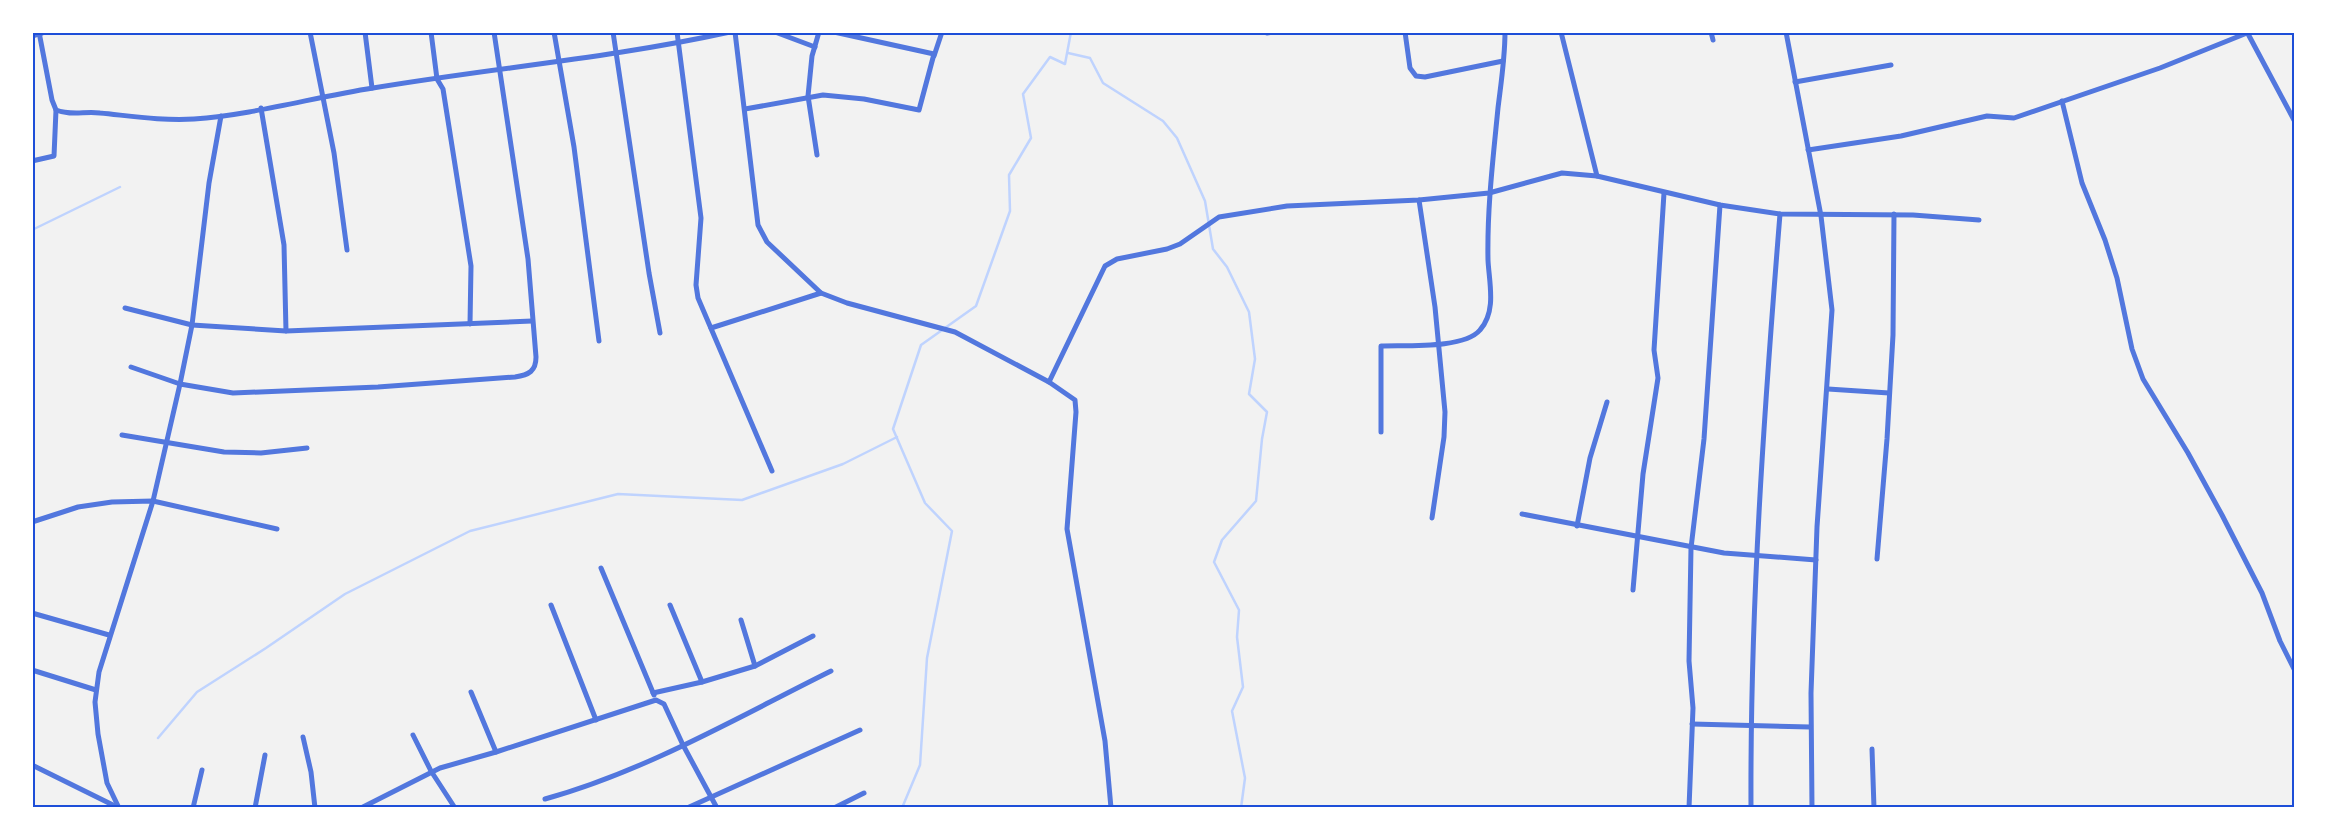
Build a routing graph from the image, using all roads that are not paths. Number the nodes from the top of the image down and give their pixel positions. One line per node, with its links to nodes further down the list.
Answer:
1 (310, 32): 35 (street)
2 (365, 32): 33 (street)
3 (431, 32): 31 (street)
4 (494, 32): 30 (street)
5 (554, 32): 28 (street)
6 (613, 32): 25 (street)
7 (677, 32): 23 (street)
8 (730, 32): 23 (street)
9 (735, 32): 38 (street)
10 (775, 32): 24 (street)
11 (819, 32): 24 (street)
12 (834, 32): 26 (street)
13 (942, 32): 26 (street)
14 (1405, 32): 27 (street)
15 (1505, 32): 27 (street)
16 (1562, 32): 45 (street)
17 (1711, 32): 22 (street)
18 (1786, 32): 32 (street)
19 (40, 33): 21 (street); 39 (street)
20 (2247, 33): 36 (street); 41 (street)
21 (32, 36)
22 (1713, 40)
23 (679, 44): 25 (street); 60 (street)
24 (815, 47): 34 (street)
25 (616, 54): 28 (street); 62 (street)
26 (934, 57): 34 (street)
27 (1503, 61): 46 (street)
28 (559, 62): 30 (street); 63 (street)
29 (1891, 65): 32 (street)
30 (499, 69): 31 (street); 57 (street)
31 (437, 79): 33 (street); 58 (street)
32 (1795, 82): 42 (street)
33 (372, 88): 35 (street)
34 (808, 96): 38 (street); 43 (street)
35 (322, 98): 37 (street); 54 (street)
36 (2062, 101): 42 (street); 96 (street)
37 (261, 108): 40 (street); 61 (street)
38 (745, 109): 55 (street)
39 (56, 110): 40 (street); 44 (street)
40 (221, 116): 59 (street)
41 (2294, 120)
42 (1808, 150): 52 (street)
43 (817, 155)
44 (32, 161)
45 (1597, 176): 46 (street); 47 (street)
46 (1489, 193): 48 (street); 64 (street)
47 (1664, 193): 49 (street); 82 (street)
48 (1420, 200): 64 (street); 66 (street)
49 (1720, 205): 50 (street); 83 (street)
50 (1780, 214): 52 (street); 84 (street)
51 (1894, 214): 52 (street); 53 (street); 69 (street)
52 (1821, 216): 68 (street)
53 (1979, 220)
54 (347, 250)
55 (821, 293): 60 (street); 66 (street)
56 (125, 308): 59 (street)
57 (532, 321): 58 (street); 67 (street)
58 (470, 324): 61 (street)
59 (192, 325): 61 (street); 67 (street)
60 (711, 328): 75 (street)
61 (286, 332)
62 (660, 333)
63 (599, 342)
64 (1438, 344): 71 (street); 78 (street)
65 (131, 367): 67 (street)
66 (1049, 382): 130 (street)
67 (180, 384): 73 (street)
68 (1828, 389): 69 (street); 86 (street)
69 (1890, 393): 85 (street)
70 (1607, 402): 80 (street)
71 (1380, 432)
72 (122, 435): 73 (street)
73 (167, 442): 74 (street); 76 (street)
74 (307, 448)
75 (772, 471)
76 (153, 501): 79 (street); 81 (street); 93 (street)
77 (1522, 514): 80 (street)
78 (1432, 518)
79 (32, 522)
80 (1577, 526): 82 (street)
81 (277, 529)
82 (1637, 537): 83 (street); 88 (street)
83 (1691, 548): 84 (street); 105 (street)
84 (1757, 556): 86 (street); 106 (street)
85 (1877, 559)
86 (1816, 560): 107 (street)
87 (601, 568): 102 (street)
88 (1633, 590)
89 (551, 605): 104 (street)
90 (670, 605): 99 (street)
91 (32, 613): 93 (street)
92 (741, 620): 95 (street)
93 (109, 635): 100 (street)
94 (812, 636): 95 (street)
95 (755, 666): 99 (street)
96 (2294, 669)
97 (32, 670): 100 (street)
98 (831, 671): 111 (street)
99 (702, 682): 102 (street)
100 (96, 690): 121 (street)
101 (471, 692): 113 (street)
102 (653, 693): 103 (street)
103 (656, 700): 104 (street); 111 (street)
104 (596, 720): 113 (street)
105 (1692, 724): 106 (street); 131 (street)
106 (1752, 725): 107 (street); 132 (street)
107 (1810, 726): 133 (street)
108 (860, 730): 119 (street)
109 (413, 735): 117 (street)
110 (303, 737): 124 (street)
111 (683, 745): 119 (street); 120 (street)
112 (1872, 749): 134 (street)
113 (496, 752): 117 (street)
114 (265, 755): 123 (street)
115 (32, 765): 121 (street)
116 (202, 770): 122 (street)
117 (431, 772): 125 (street); 126 (street)
118 (864, 793): 129 (street)
119 (712, 797): 127 (street); 128 (street)
120 (545, 799)
121 (119, 808)
122 (193, 808)
123 (255, 808)
124 (315, 808)
125 (361, 808)
126 (455, 808)
127 (687, 808)
128 (718, 808)
129 (834, 808)
130 (1111, 808)
131 (1689, 808)
132 (1751, 808)
133 (1812, 808)
134 (1874, 808)

